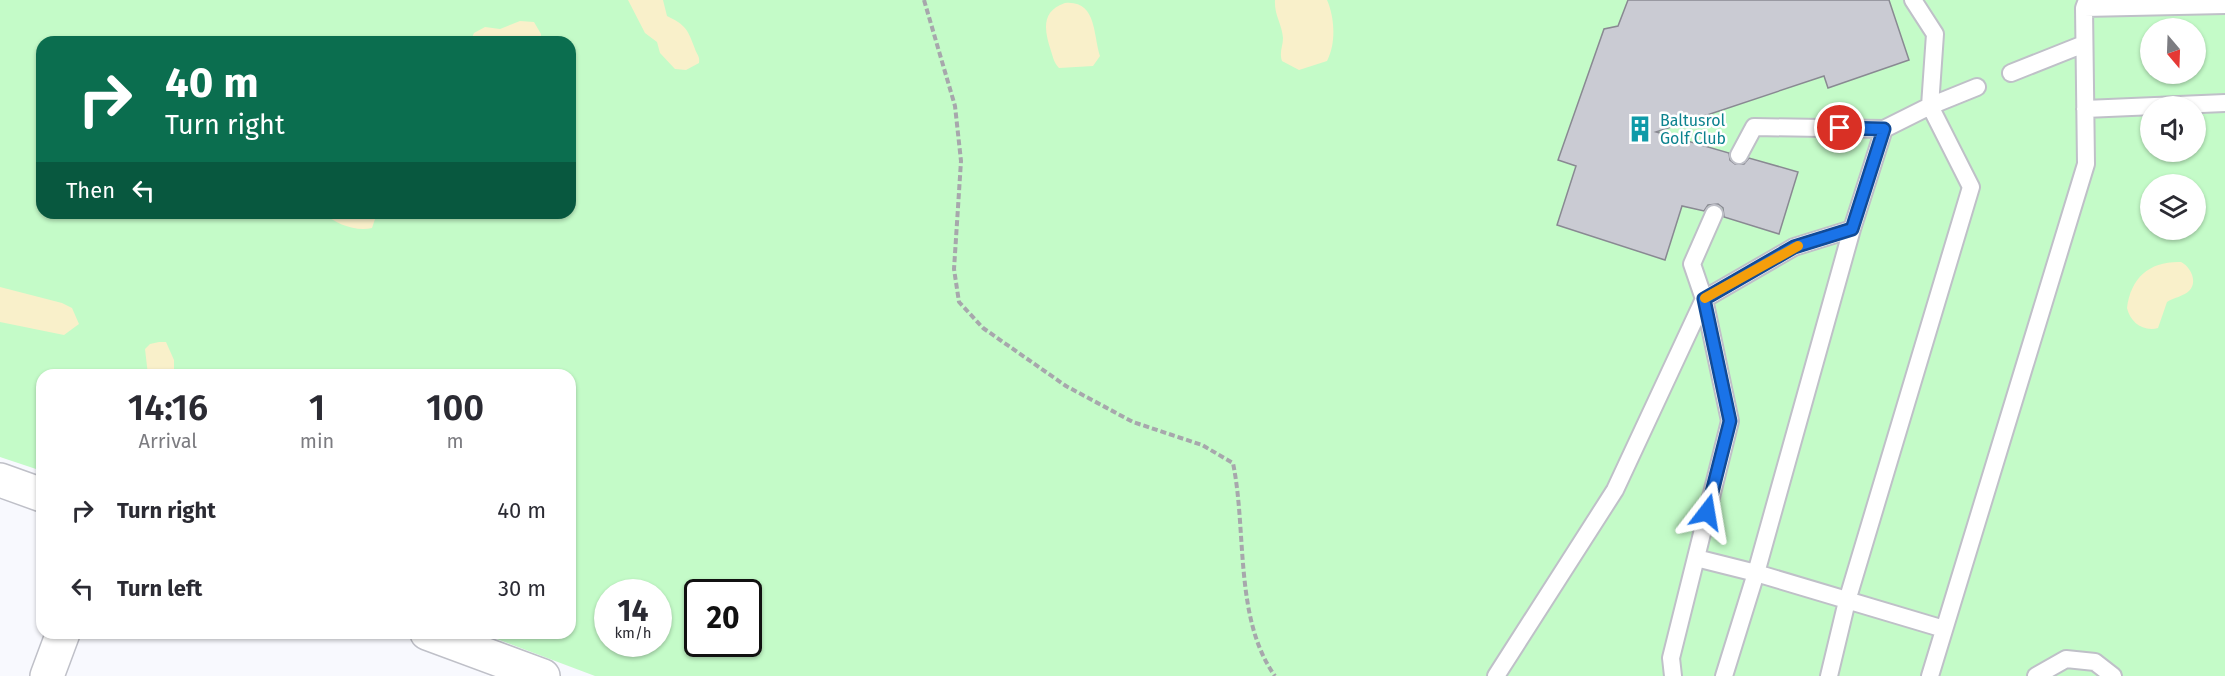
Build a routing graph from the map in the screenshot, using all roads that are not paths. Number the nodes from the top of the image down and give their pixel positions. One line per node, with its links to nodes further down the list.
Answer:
1 (1913, 0): 8 (lane)
2 (2085, 4): 3 (lane); 4 (lane)
3 (2225, 5)
4 (2084, 44): 5 (lane); 9 (lane)
5 (2011, 73)
6 (1977, 87): 8 (lane)
7 (2225, 103): 9 (lane)
8 (1930, 106): 10 (lane); 19 (lane)
9 (2085, 109): 20 (lane)
10 (1884, 129): 11 (lane); 13 (lane)
11 (1739, 155)
12 (1714, 214): 14 (lane)
13 (1852, 229): 14 (lane); 18 (lane)
14 (1704, 299): 17 (lane); 25 (lane)
15 (0, 480): 16 (street)
16 (36, 493)
17 (1696, 558): 18 (lane); 26 (lane)
18 (1756, 573): 19 (lane); 27 (lane)
19 (1847, 601): 20 (lane); 28 (lane)
20 (1944, 629): 29 (lane)
21 (61, 639): 23 (street)
22 (443, 639): 24 (street)
23 (47, 676)
24 (543, 676)
25 (1496, 676)
26 (1673, 676)
27 (1724, 676)
28 (1829, 676)
29 (1930, 676)
30 (2036, 676): 31 (lane)
31 (2113, 676)

